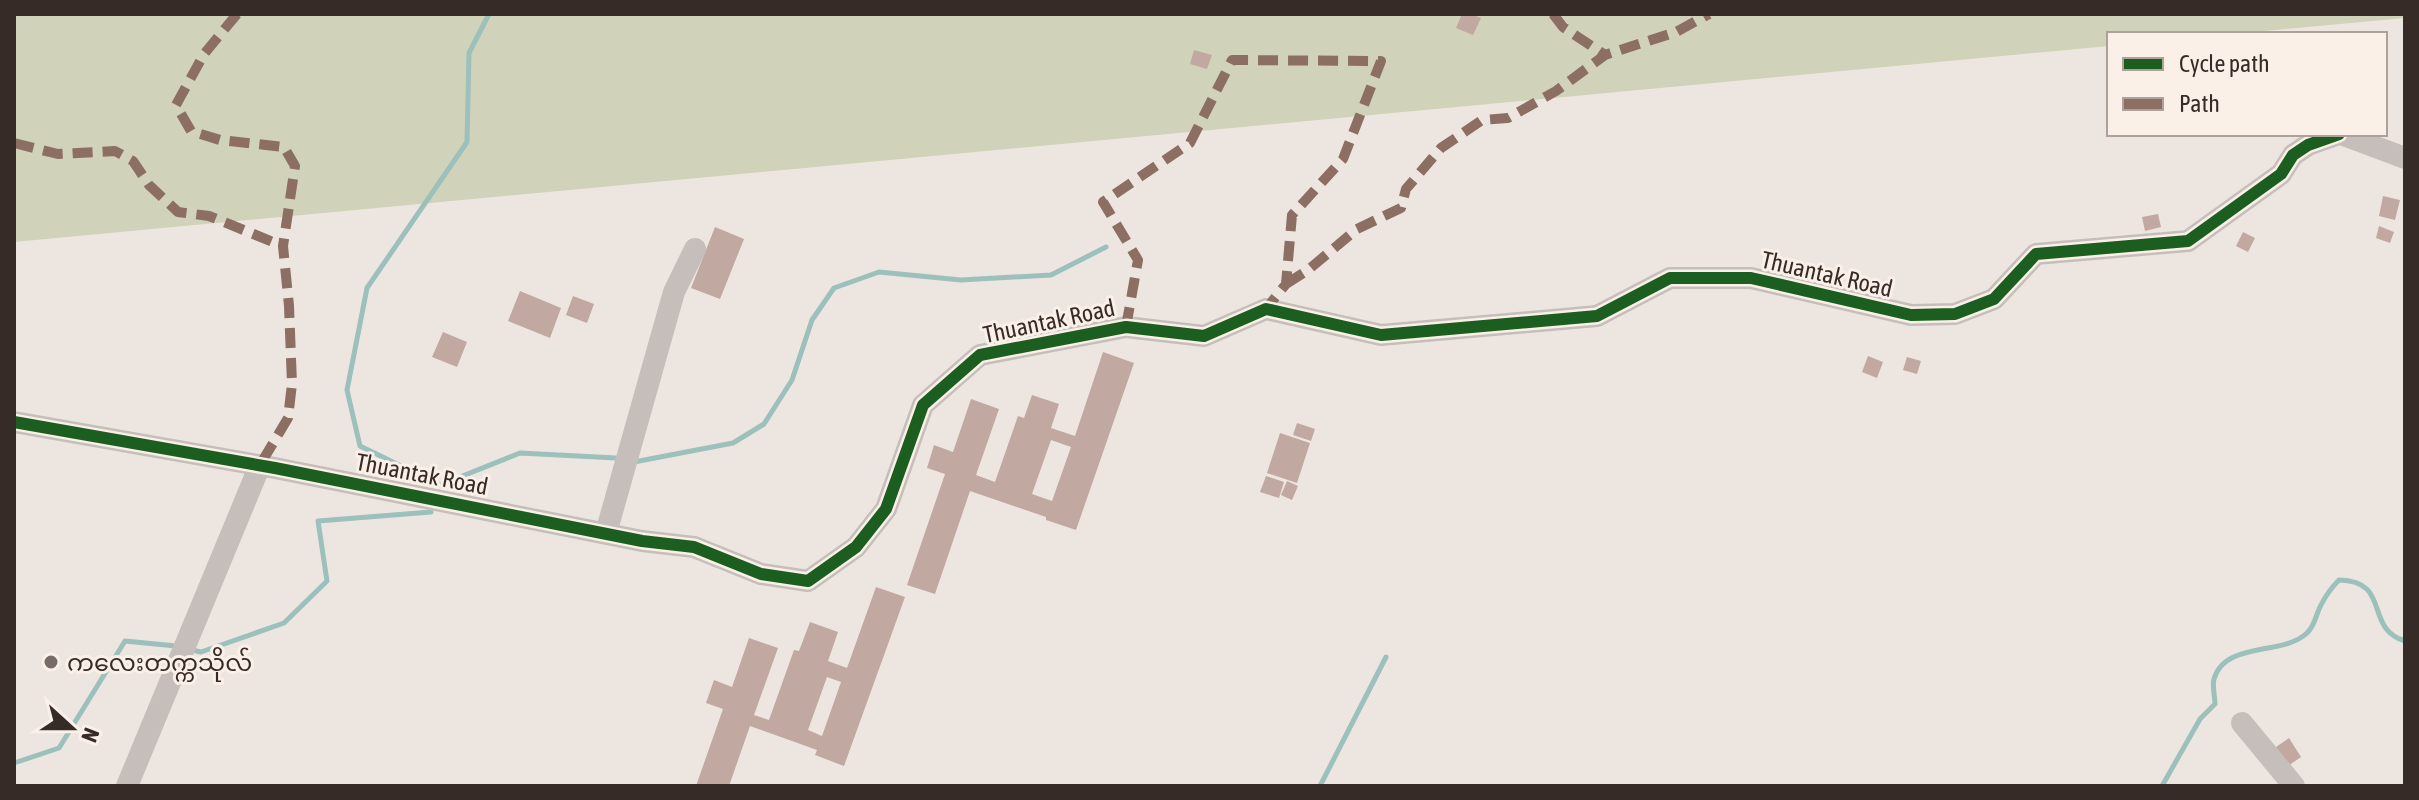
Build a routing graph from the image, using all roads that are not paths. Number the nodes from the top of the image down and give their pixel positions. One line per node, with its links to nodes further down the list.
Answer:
1 (2334, 136): 7 (street, Thuantak Road)
2 (2345, 136): 3 (street, Thuantak Road)
3 (2405, 158)
4 (695, 249): 7 (street)
5 (14, 422): 6 (street, Thuantak Road)
6 (260, 465): 7 (street, Thuantak Road); 9 (street)
7 (606, 533)
8 (2242, 723): 10 (street)
9 (127, 786)
10 (2294, 786)

